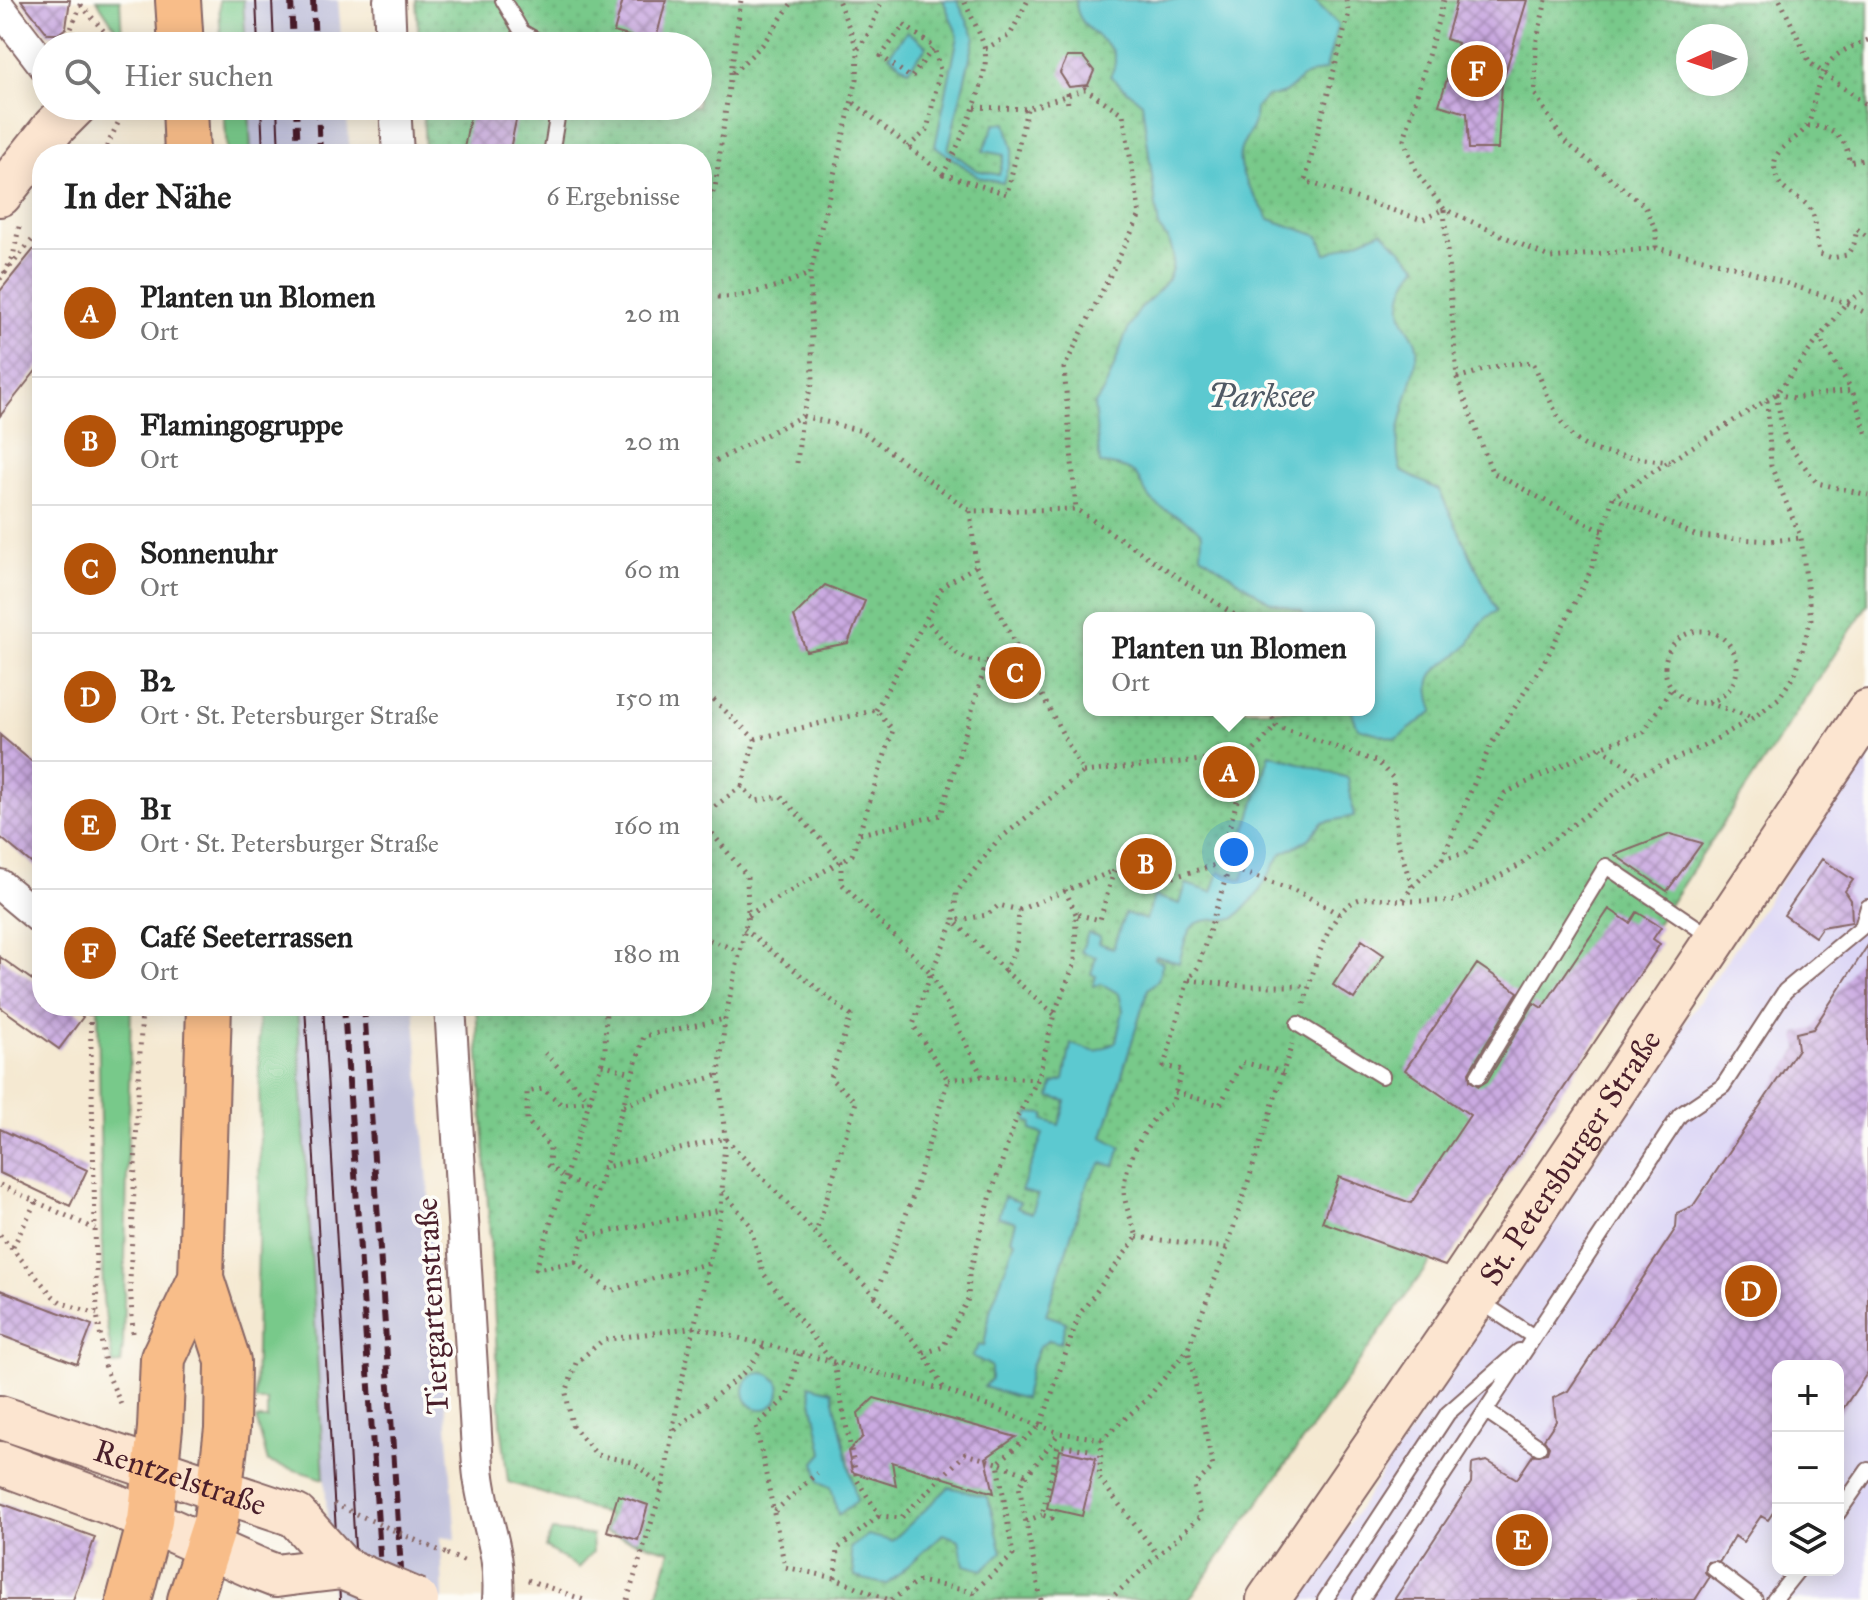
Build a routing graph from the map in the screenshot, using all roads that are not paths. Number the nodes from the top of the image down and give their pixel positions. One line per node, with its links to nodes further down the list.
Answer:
1 (389, 0): 4 (street)
2 (503, 0): 5 (lane)
3 (0, 8): 6 (street)
4 (390, 32)
5 (522, 32)
6 (32, 50)
7 (61, 120): 11 (street)
8 (186, 120): 12 (main road)
9 (396, 120): 13 (street)
10 (557, 120): 14 (lane)
11 (40, 144)
12 (187, 144)
13 (397, 144)
14 (553, 144)
15 (32, 155): 16 (street)
16 (0, 195)
17 (1868, 711): 21 (street, St. Petersburger Straße)
18 (0, 885): 20 (street)
19 (1868, 907): 29 (lane)
20 (32, 912)
21 (1715, 939): 26 (lane); 28 (street, St. Petersburger Straße)
22 (209, 1016): 27 (main road)
23 (451, 1016): 46 (street, Tiergartenstraße)
24 (1298, 1024): 25 (lane)
25 (1382, 1076)
26 (1478, 1076)
27 (201, 1278): 34 (main road); 36 (main road)
28 (1476, 1298): 29 (lane); 47 (street, St. Petersburger Straße)
29 (1534, 1337): 30 (lane); 48 (lane)
30 (1486, 1411): 32 (lane); 49 (lane)
31 (0, 1417): 34 (street, Rentzelstraße)
32 (1539, 1447)
33 (0, 1463): 38 (street, Rentzelstraße)
34 (157, 1467): 36 (street, Rentzelstraße); 38 (main road)
35 (1868, 1470): 37 (lane)
36 (222, 1489): 39 (main road); 40 (street, Rentzelstraße, bridge)
37 (1844, 1504)
38 (150, 1521): 39 (street, Rentzelstraße); 43 (main road)
39 (210, 1548): 40 (street, Rentzelstraße, bridge); 44 (main road)
40 (342, 1568): 45 (street, Rentzelstraße, bridge)
41 (1714, 1569): 50 (lane)
42 (1793, 1576): 51 (lane)
43 (129, 1600)
44 (190, 1600)
45 (417, 1600)
46 (498, 1600)
47 (1268, 1600)
48 (1325, 1600)
49 (1361, 1600)
50 (1755, 1600)
51 (1774, 1600)

